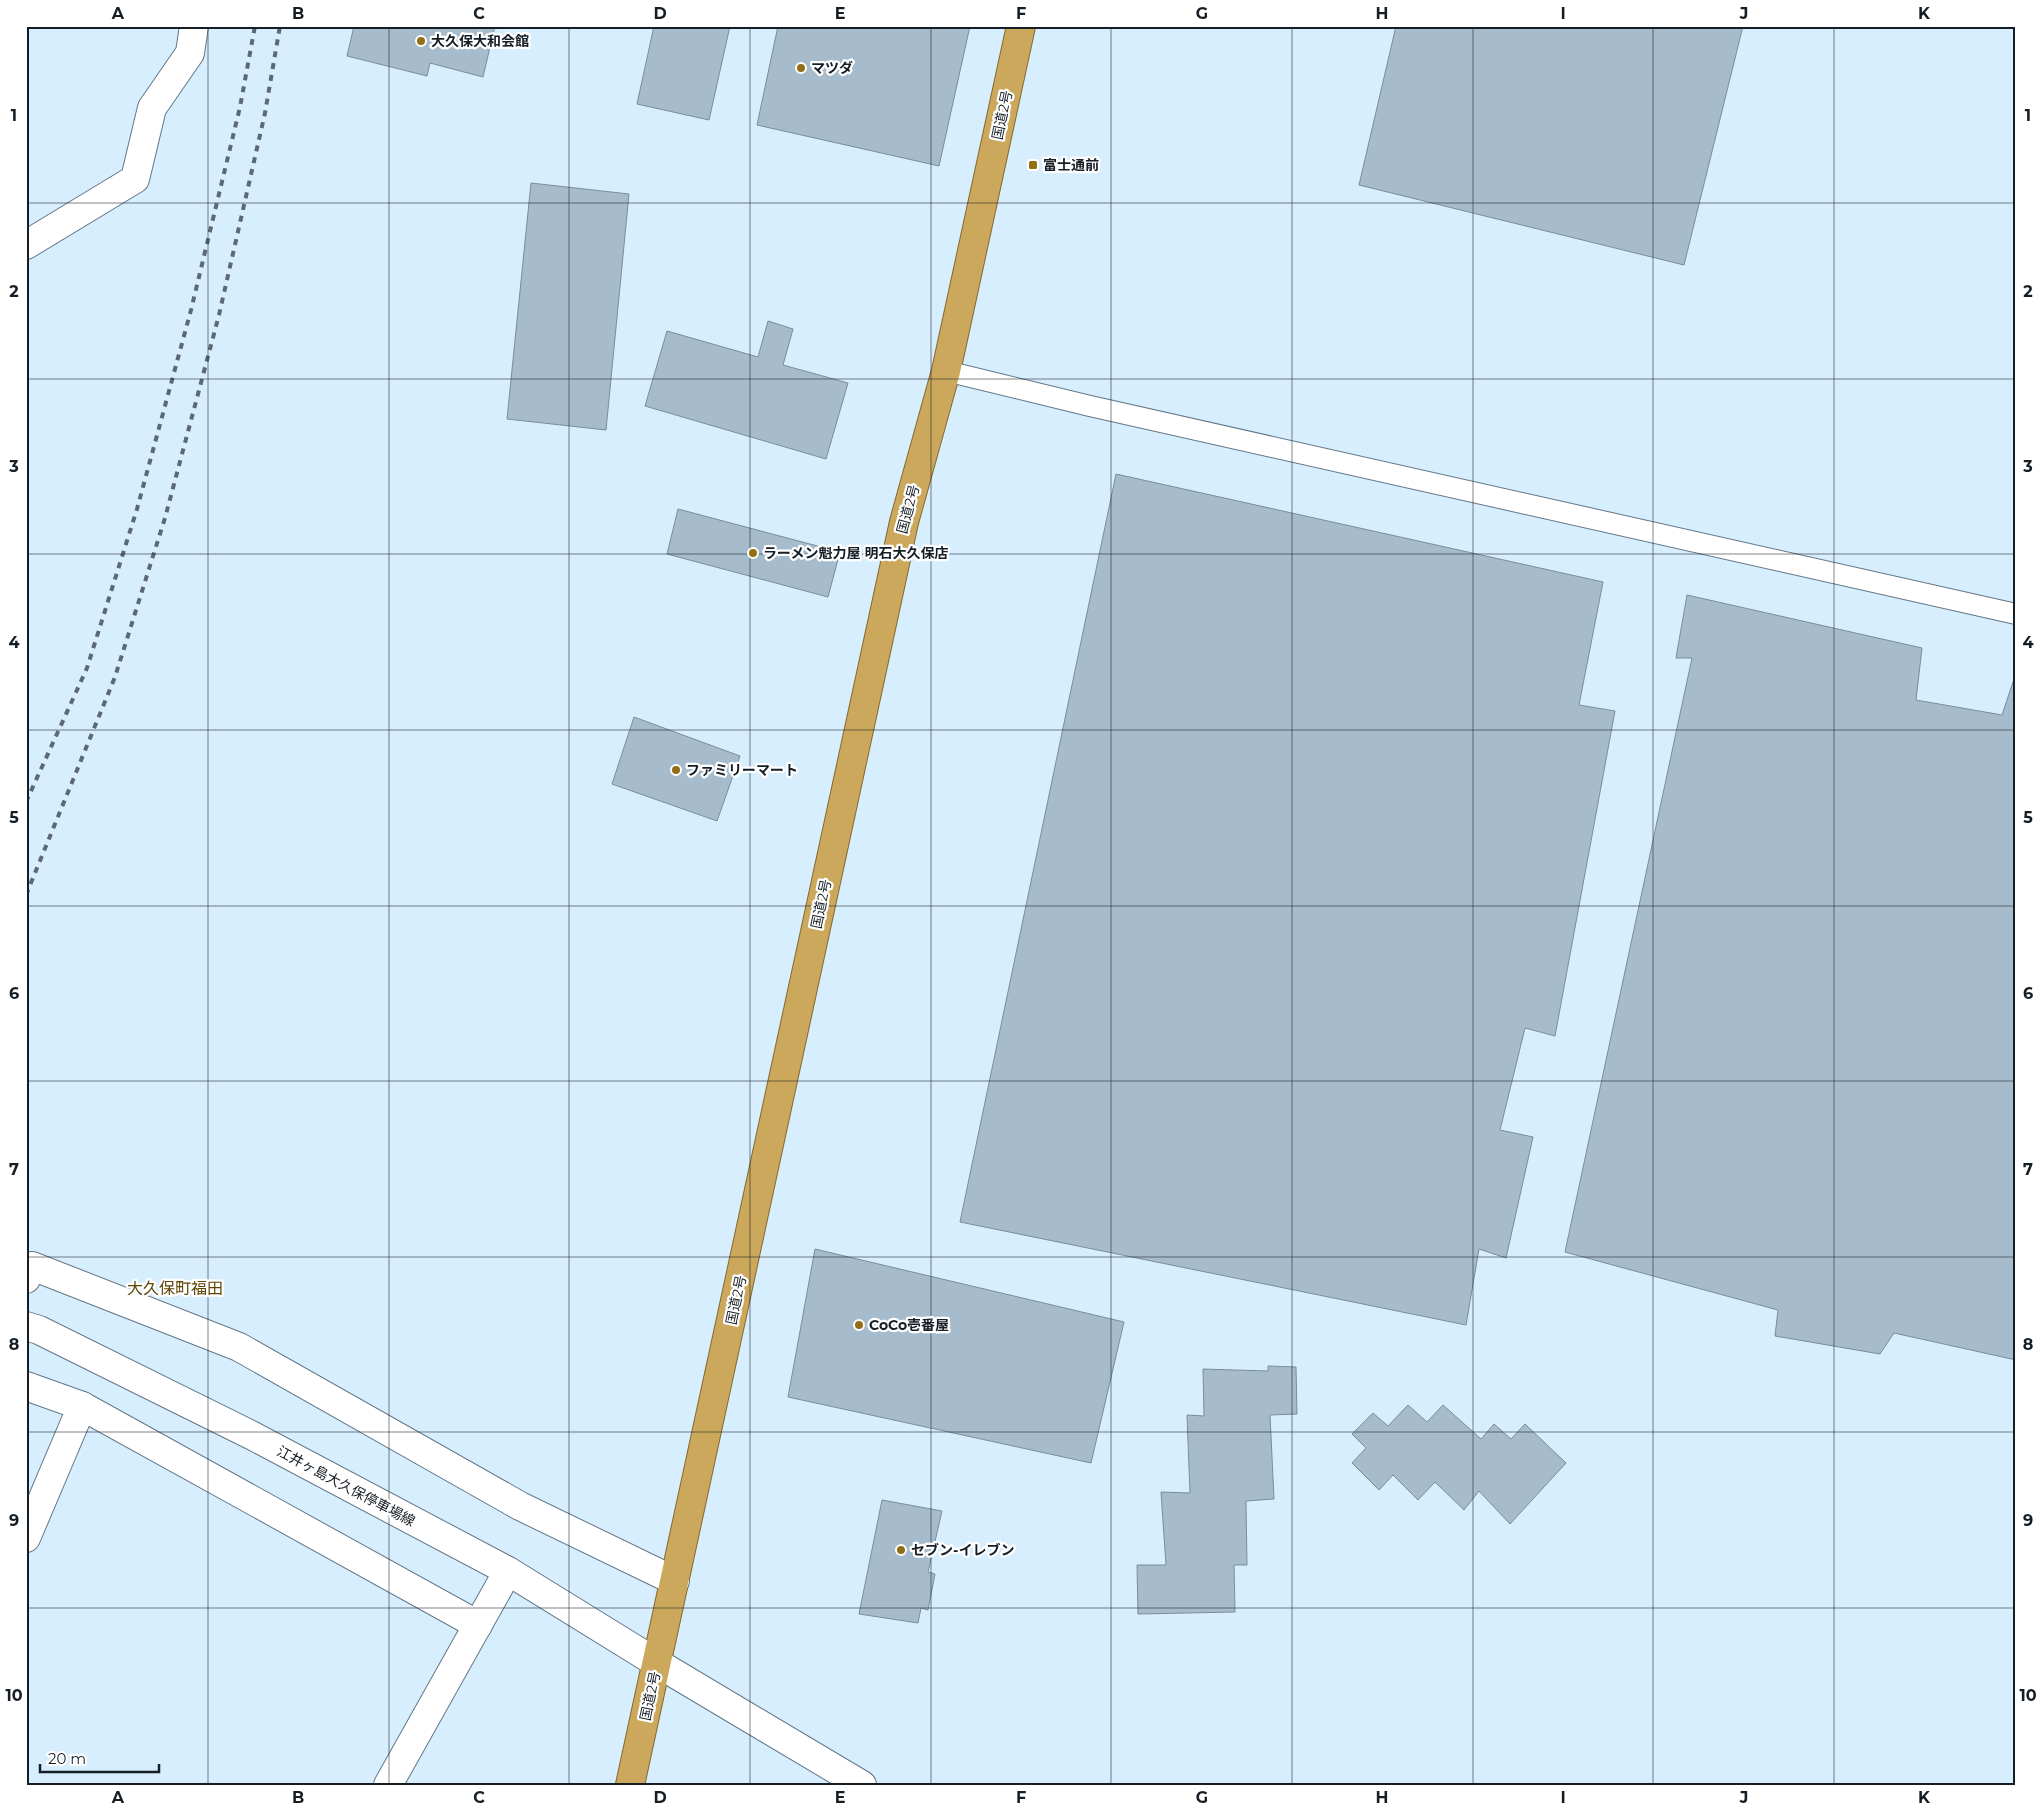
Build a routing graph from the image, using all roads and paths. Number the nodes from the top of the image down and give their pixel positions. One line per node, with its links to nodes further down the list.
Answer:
1 (194, 26): 3 (street)
2 (1022, 26): 4 (highway, 国道2号)
3 (26, 246)
4 (946, 371): 5 (lane); 12 (highway, 国道2号)
5 (2016, 614)
6 (29, 1273): 12 (street)
7 (26, 1326): 11 (street, 江井ヶ島大久保停車場線)
8 (26, 1386): 9 (street)
9 (82, 1406): 10 (street); 13 (street)
10 (26, 1538)
11 (508, 1572): 13 (street); 14 (street, 江井ヶ島大久保停車場線)
12 (675, 1581): 14 (highway, 国道2号)
13 (478, 1625): 15 (street)
14 (657, 1663): 16 (highway, 国道2号); 17 (street, 江井ヶ島大久保停車場線)
15 (388, 1785)
16 (630, 1785)
17 (862, 1785)

